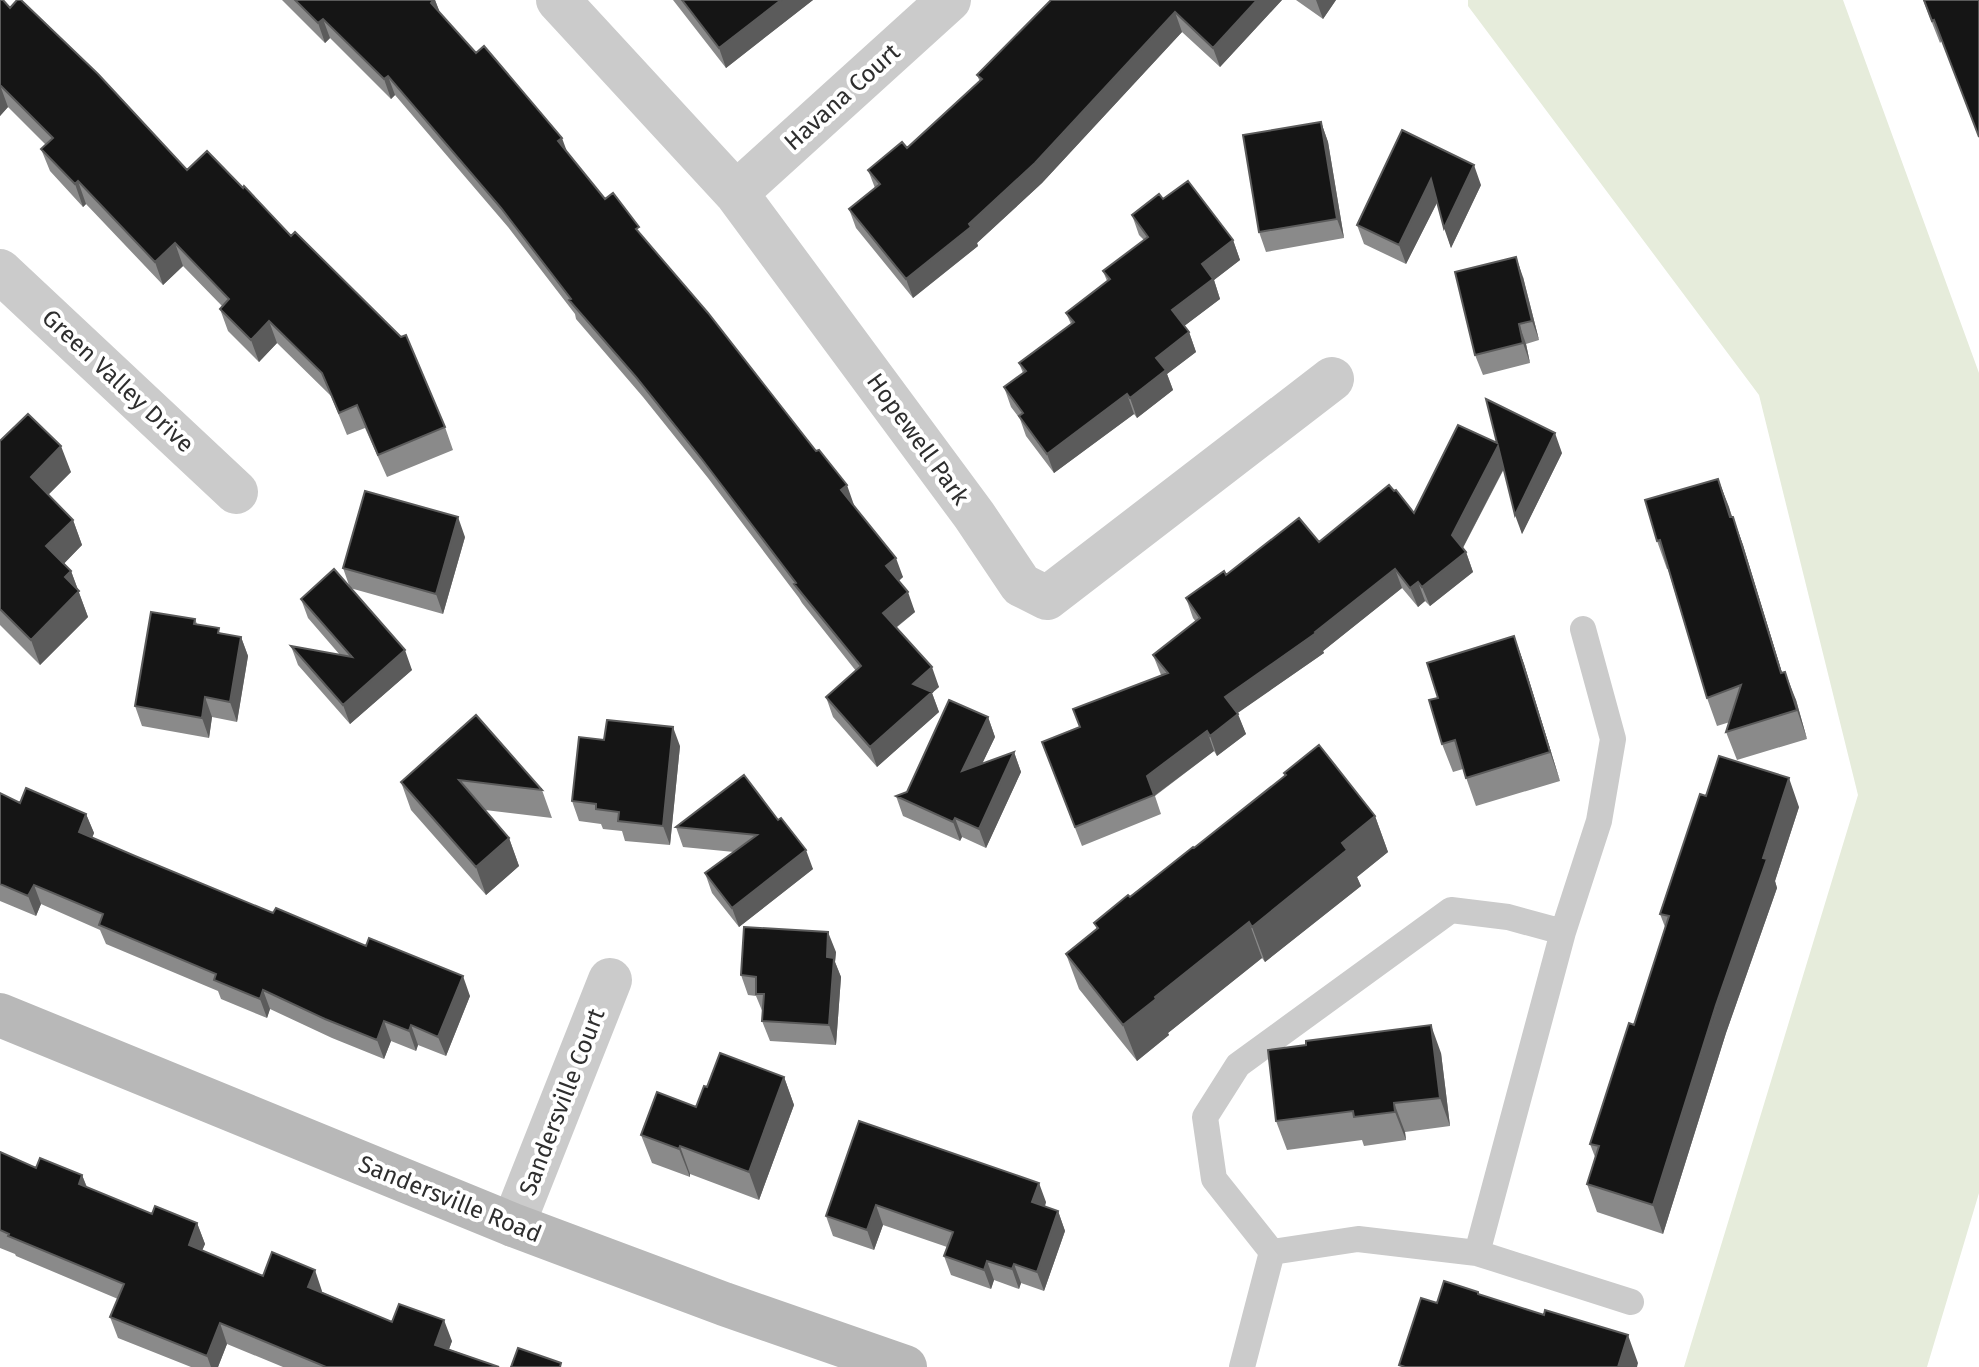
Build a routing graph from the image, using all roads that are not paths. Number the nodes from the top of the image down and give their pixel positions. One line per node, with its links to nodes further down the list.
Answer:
1 (558, 0): 3 (street, Hopewell Park)
2 (949, 0): 3 (street, Havana Court)
3 (736, 193): 5 (street, Hopewell Park)
4 (0, 271): 6 (street, Green Valley Drive)
5 (1332, 379)
6 (236, 492)
7 (1583, 629): 8 (lane)
8 (1563, 932): 12 (lane); 13 (lane)
9 (610, 980): 11 (street, Sandersville Court)
10 (0, 1015): 11 (street, Sandersville Road)
11 (513, 1225): 15 (street, Sandersville Road)
12 (1272, 1252): 13 (lane); 16 (lane)
13 (1477, 1253): 14 (lane)
14 (1631, 1302)
15 (905, 1367)
16 (1242, 1367)

